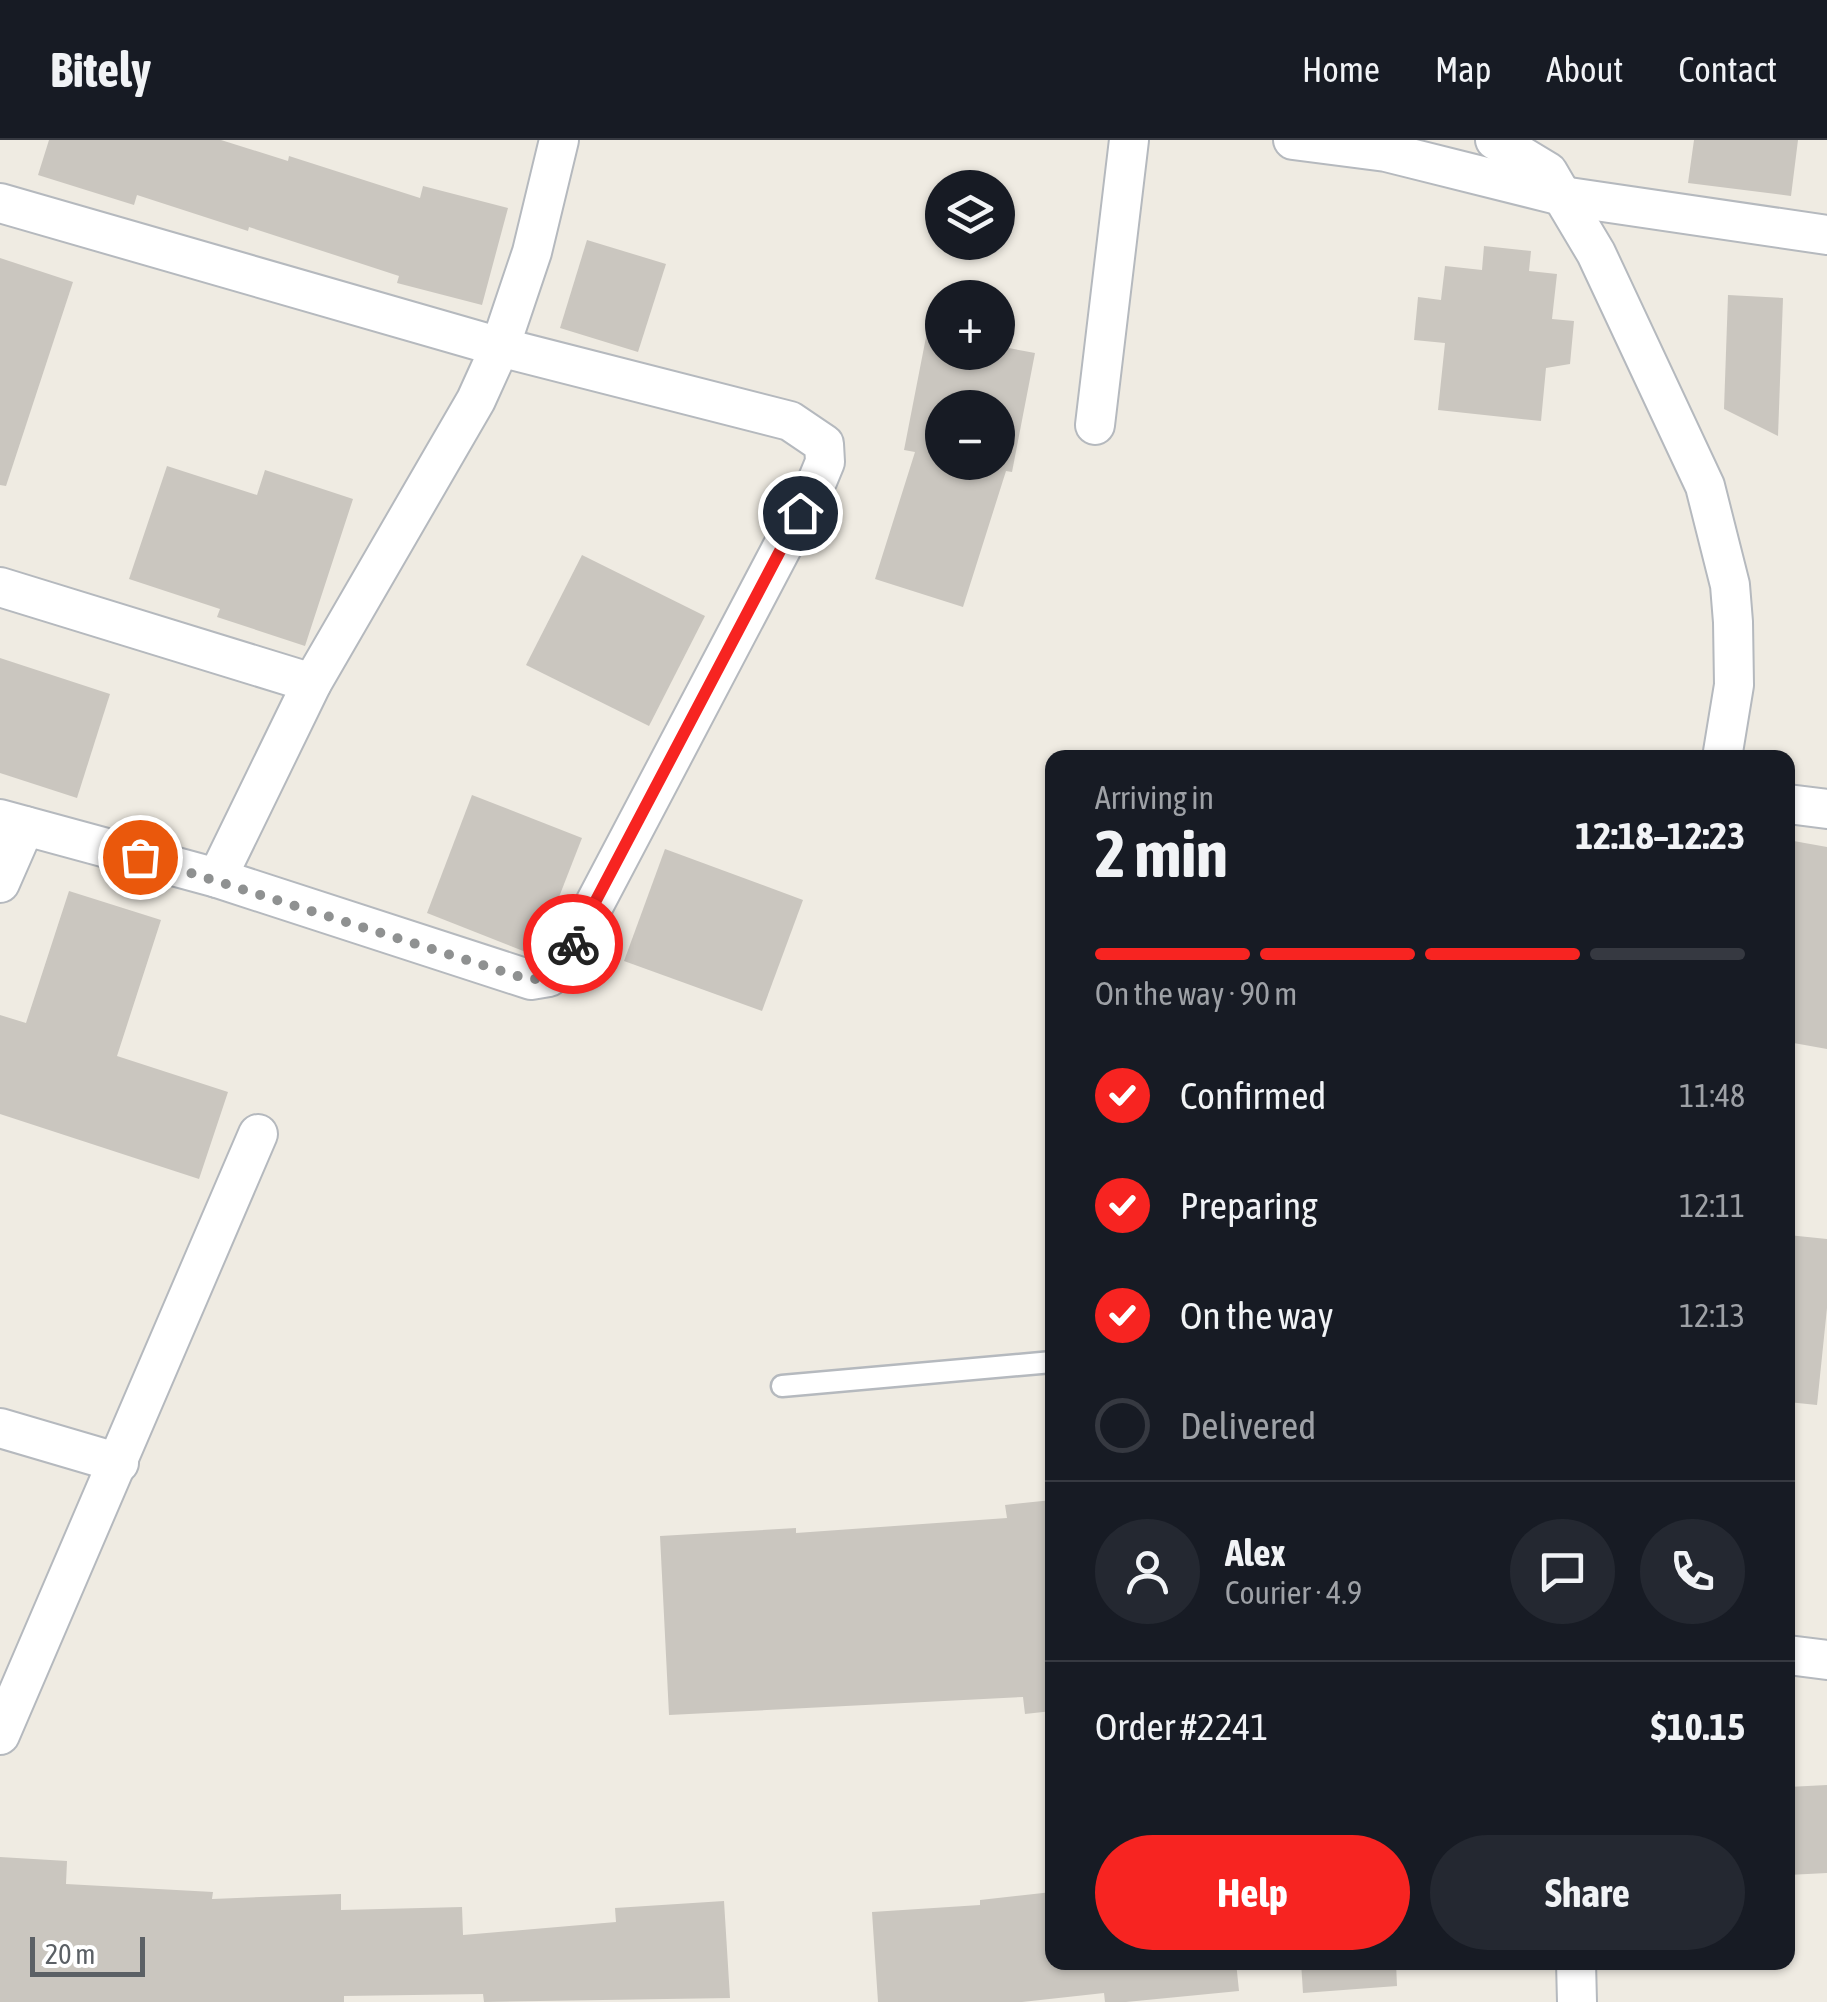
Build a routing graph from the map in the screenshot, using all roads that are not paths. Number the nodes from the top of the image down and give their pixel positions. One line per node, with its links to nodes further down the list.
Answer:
1 (559, 140): 8 (street)
2 (1129, 140): 9 (street)
3 (1292, 140): 5 (street)
4 (1494, 140): 5 (street)
5 (1552, 169): 7 (street); 12 (street)
6 (0, 203): 8 (street)
7 (1827, 235)
8 (500, 347): 11 (street); 16 (street)
9 (1095, 425)
10 (0, 587): 11 (street)
11 (312, 683): 16 (street)
12 (1723, 750)
13 (1795, 805): 14 (street)
14 (1827, 808)
15 (12, 822): 16 (street); 17 (street)
16 (217, 878)
17 (0, 883)
18 (258, 1134): 22 (street)
19 (1045, 1363): 20 (lane)
20 (782, 1386)
21 (0, 1428): 22 (street)
22 (119, 1463): 25 (street)
23 (1795, 1657): 24 (street)
24 (1827, 1660)
25 (15, 1670): 26 (street)
26 (0, 1736)
27 (1576, 1970): 28 (street)
28 (1577, 2002)

